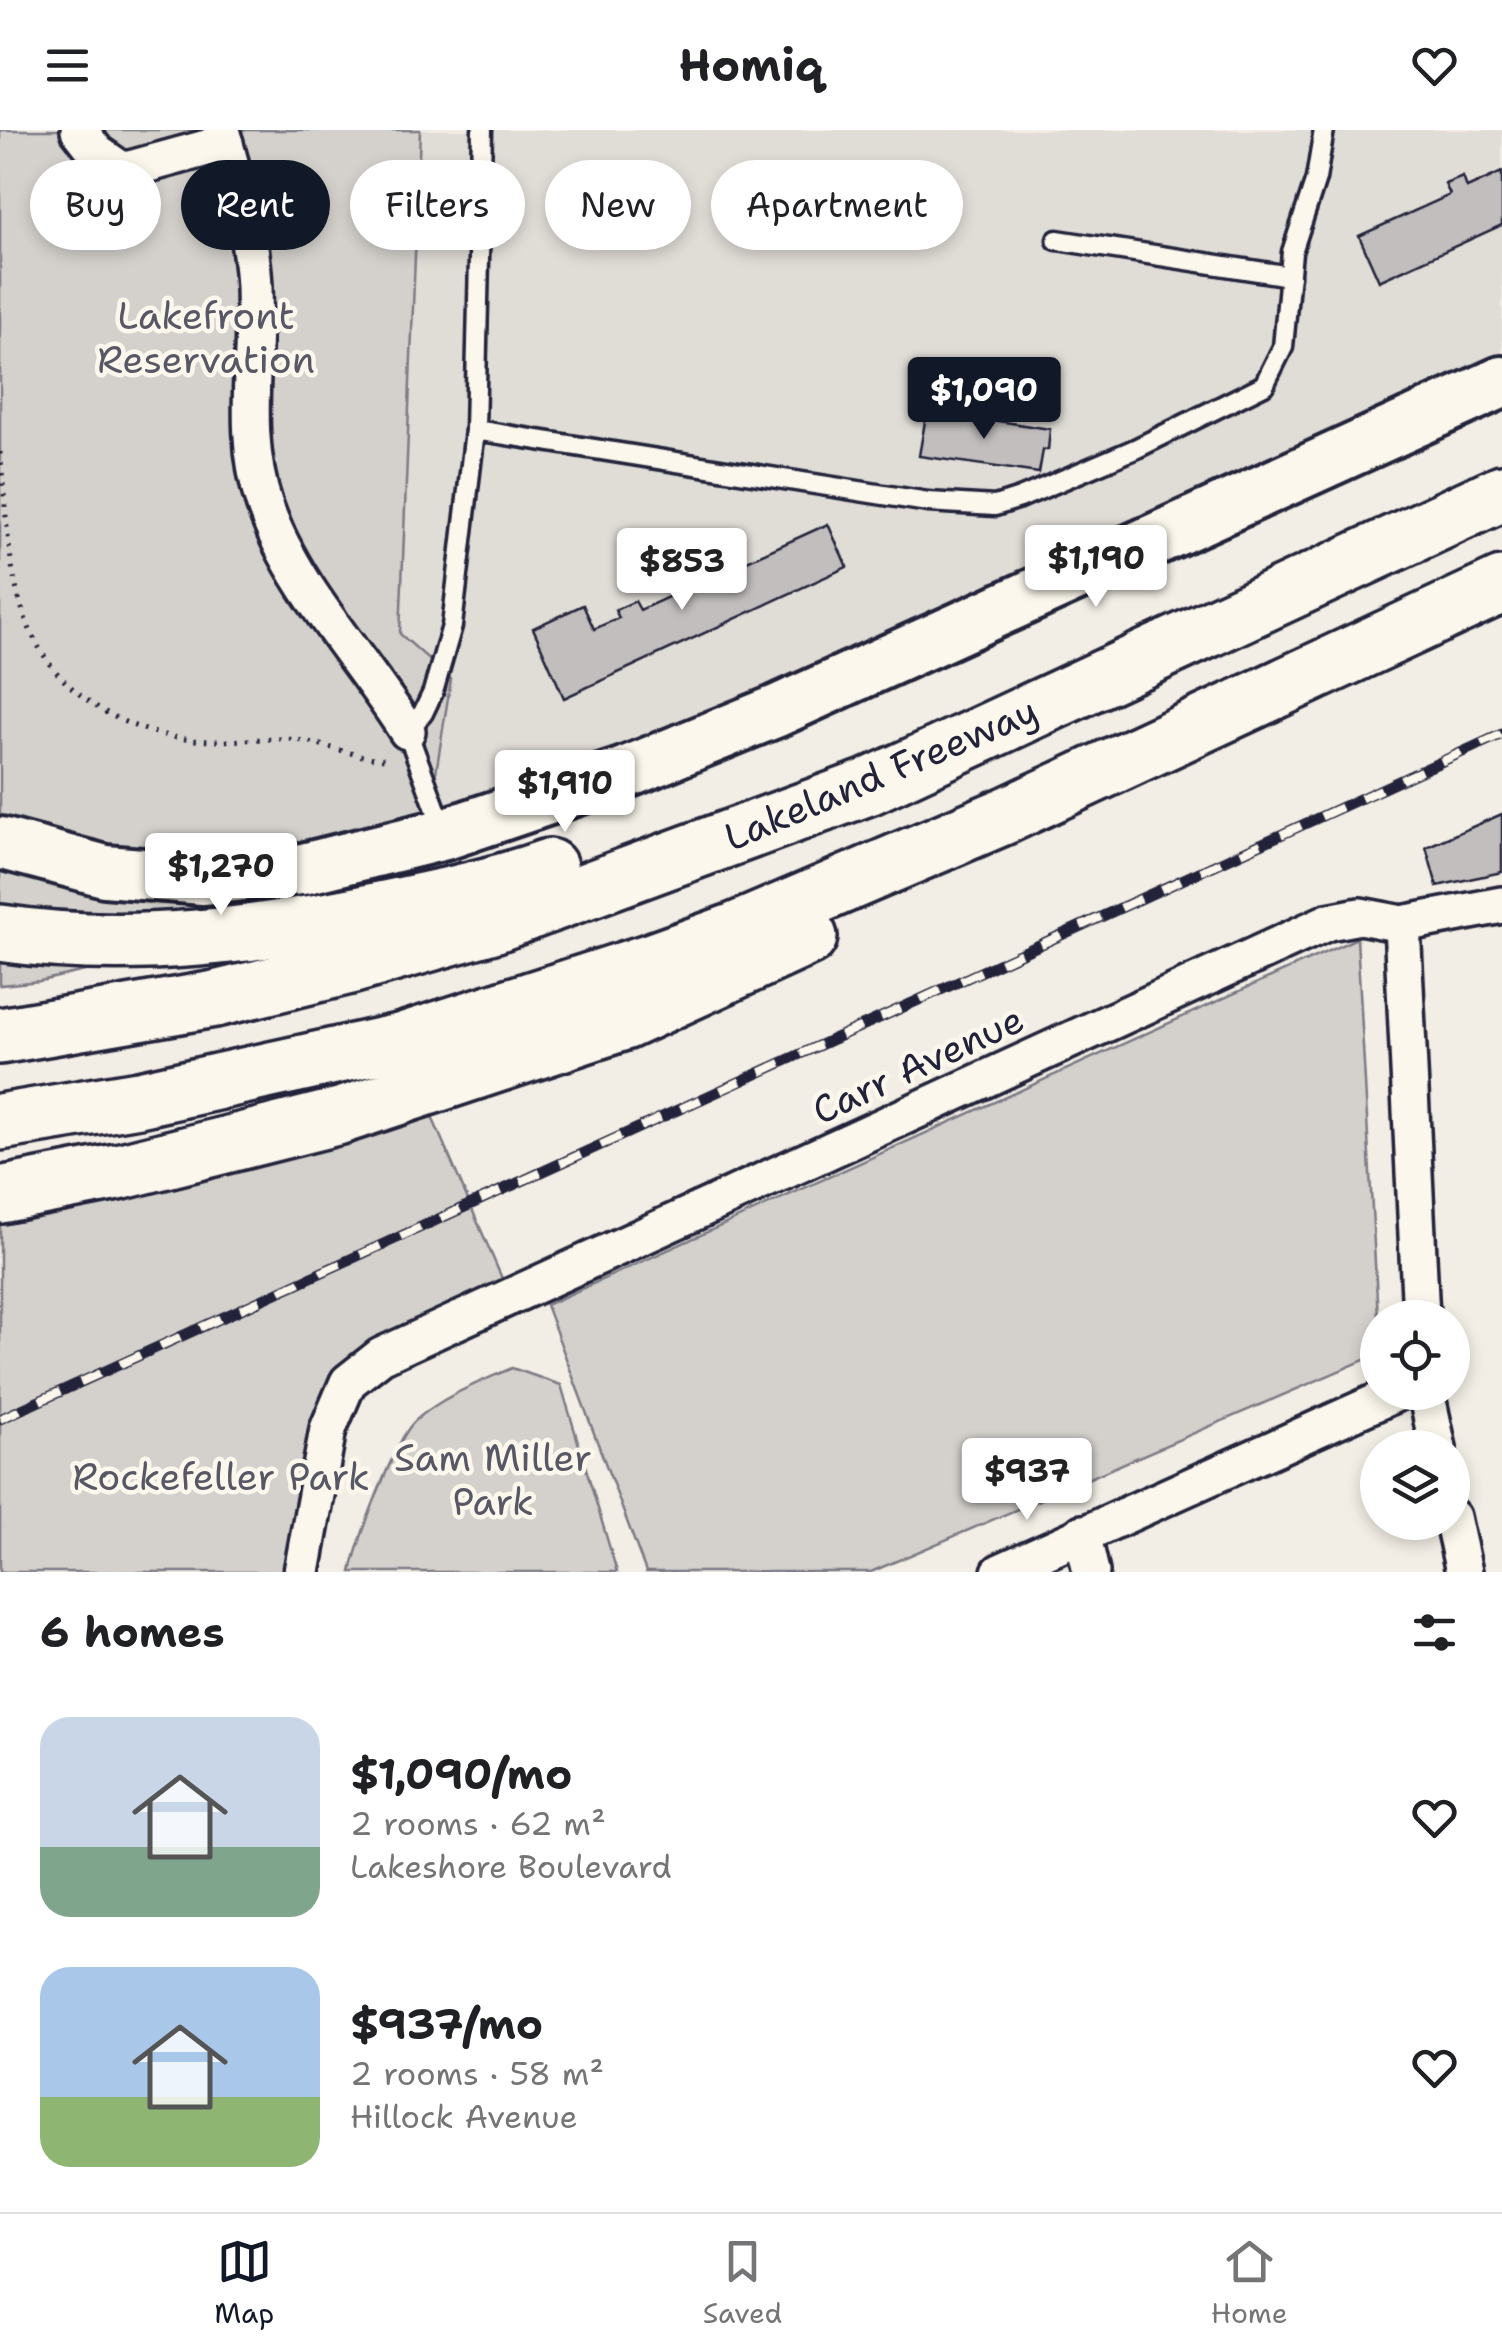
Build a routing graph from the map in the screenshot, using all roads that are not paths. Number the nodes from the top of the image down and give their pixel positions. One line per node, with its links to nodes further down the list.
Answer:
1 (79, 130): 4 (street)
2 (482, 130): 8 (lane)
3 (1324, 130): 6 (lane)
4 (223, 136): 12 (street)
5 (1057, 240): 6 (lane)
6 (1290, 276): 8 (lane)
7 (1502, 382): 14 (street)
8 (475, 430): 12 (lane)
9 (1502, 493): 11 (highway, Lakeland Freeway)
10 (1502, 585): 13 (highway)
11 (1178, 645): 18 (highway); 19 (highway, Lakeland Freeway)
12 (412, 743): 14 (lane)
13 (1007, 815): 20 (highway); 21 (highway)
14 (445, 834): 15 (street)
15 (0, 842)
16 (1502, 905): 17 (street, Carr Avenue)
17 (1402, 924): 22 (street); 26 (street, Carr Avenue)
18 (0, 933)
19 (0, 1036)
20 (0, 1122)
21 (0, 1195)
22 (1419, 1300)
23 (1360, 1410): 24 (street)
24 (1082, 1533): 27 (street); 28 (street)
25 (1457, 1540): 29 (street)
26 (302, 1572)
27 (1000, 1572)
28 (1090, 1572)
29 (1464, 1572)

